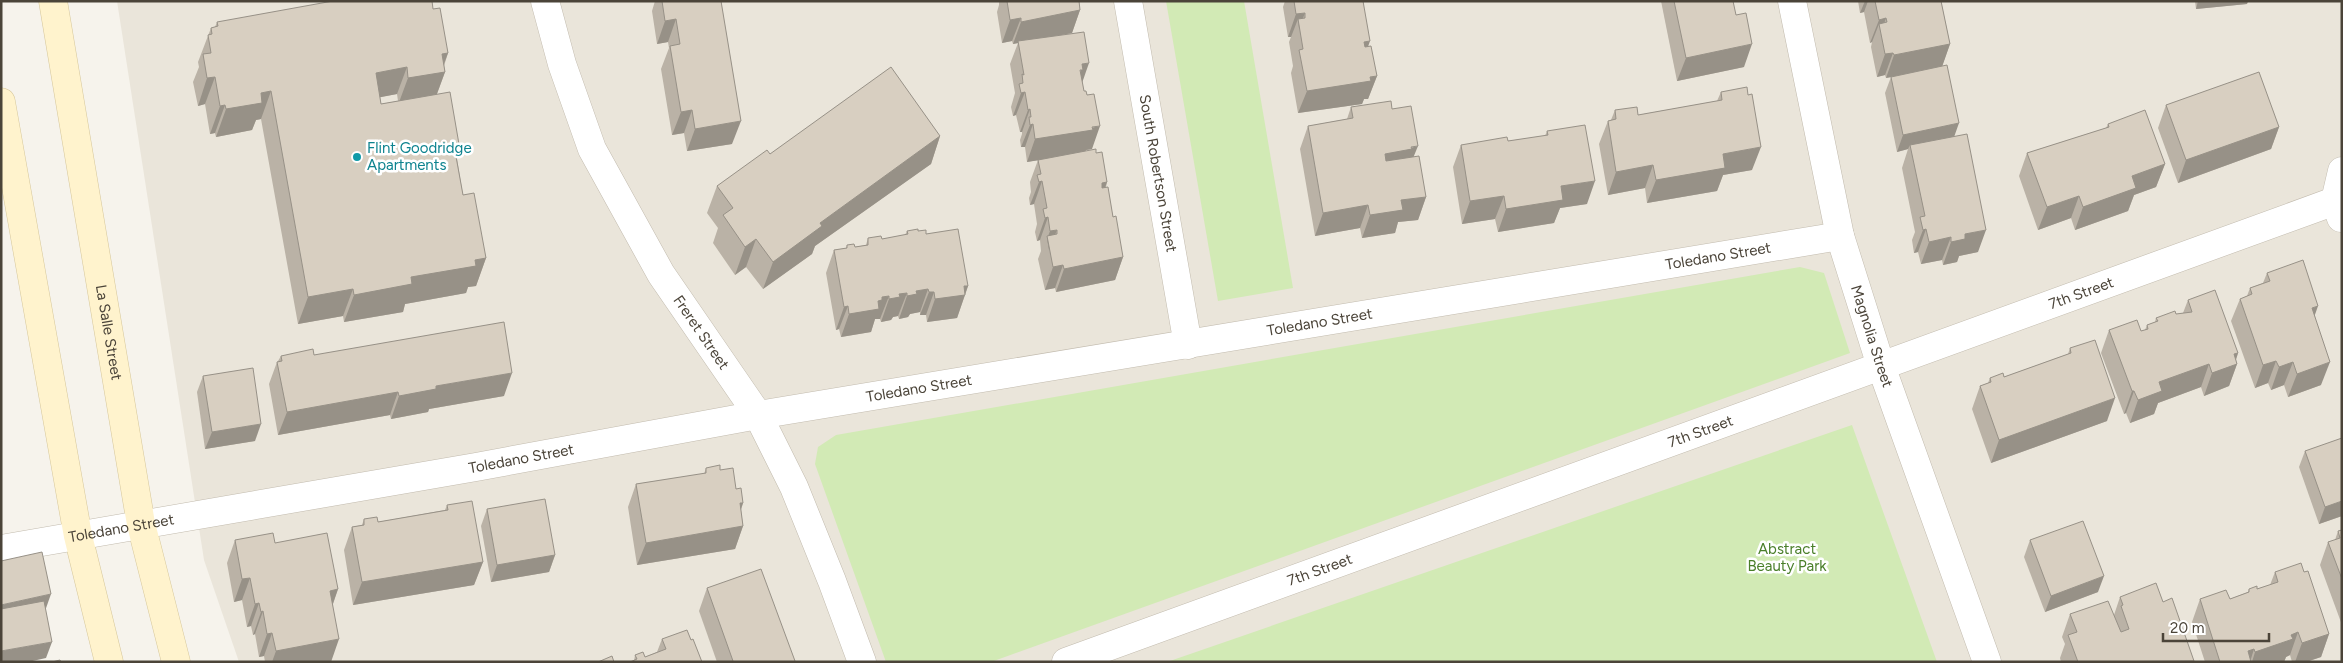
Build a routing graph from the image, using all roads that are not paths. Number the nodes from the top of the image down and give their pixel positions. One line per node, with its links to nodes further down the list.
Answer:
1 (53, 1): 12 (street, La Salle Street)
2 (545, 1): 11 (street, Freret Street)
3 (1128, 1): 9 (street, South Robertson Street)
4 (1792, 1): 8 (street, Magnolia Street)
5 (1, 102): 13 (street)
6 (2342, 171): 7 (street)
7 (2339, 210): 10 (street, 7th Street)
8 (1840, 236): 9 (street, Toledano Street); 10 (street, Magnolia Street)
9 (1188, 345): 11 (street, Toledano Street)
10 (1881, 366): 18 (street, 7th Street); 19 (street, Magnolia Street)
11 (758, 415): 12 (street, Toledano Street); 17 (street, Freret Street)
12 (141, 524): 13 (street, Toledano Street); 16 (street, La Salle Street)
13 (78, 536): 14 (street, Toledano Street); 15 (street)
14 (1, 549)
15 (109, 662)
16 (176, 662)
17 (862, 662)
18 (1066, 662)
19 (1987, 662)

